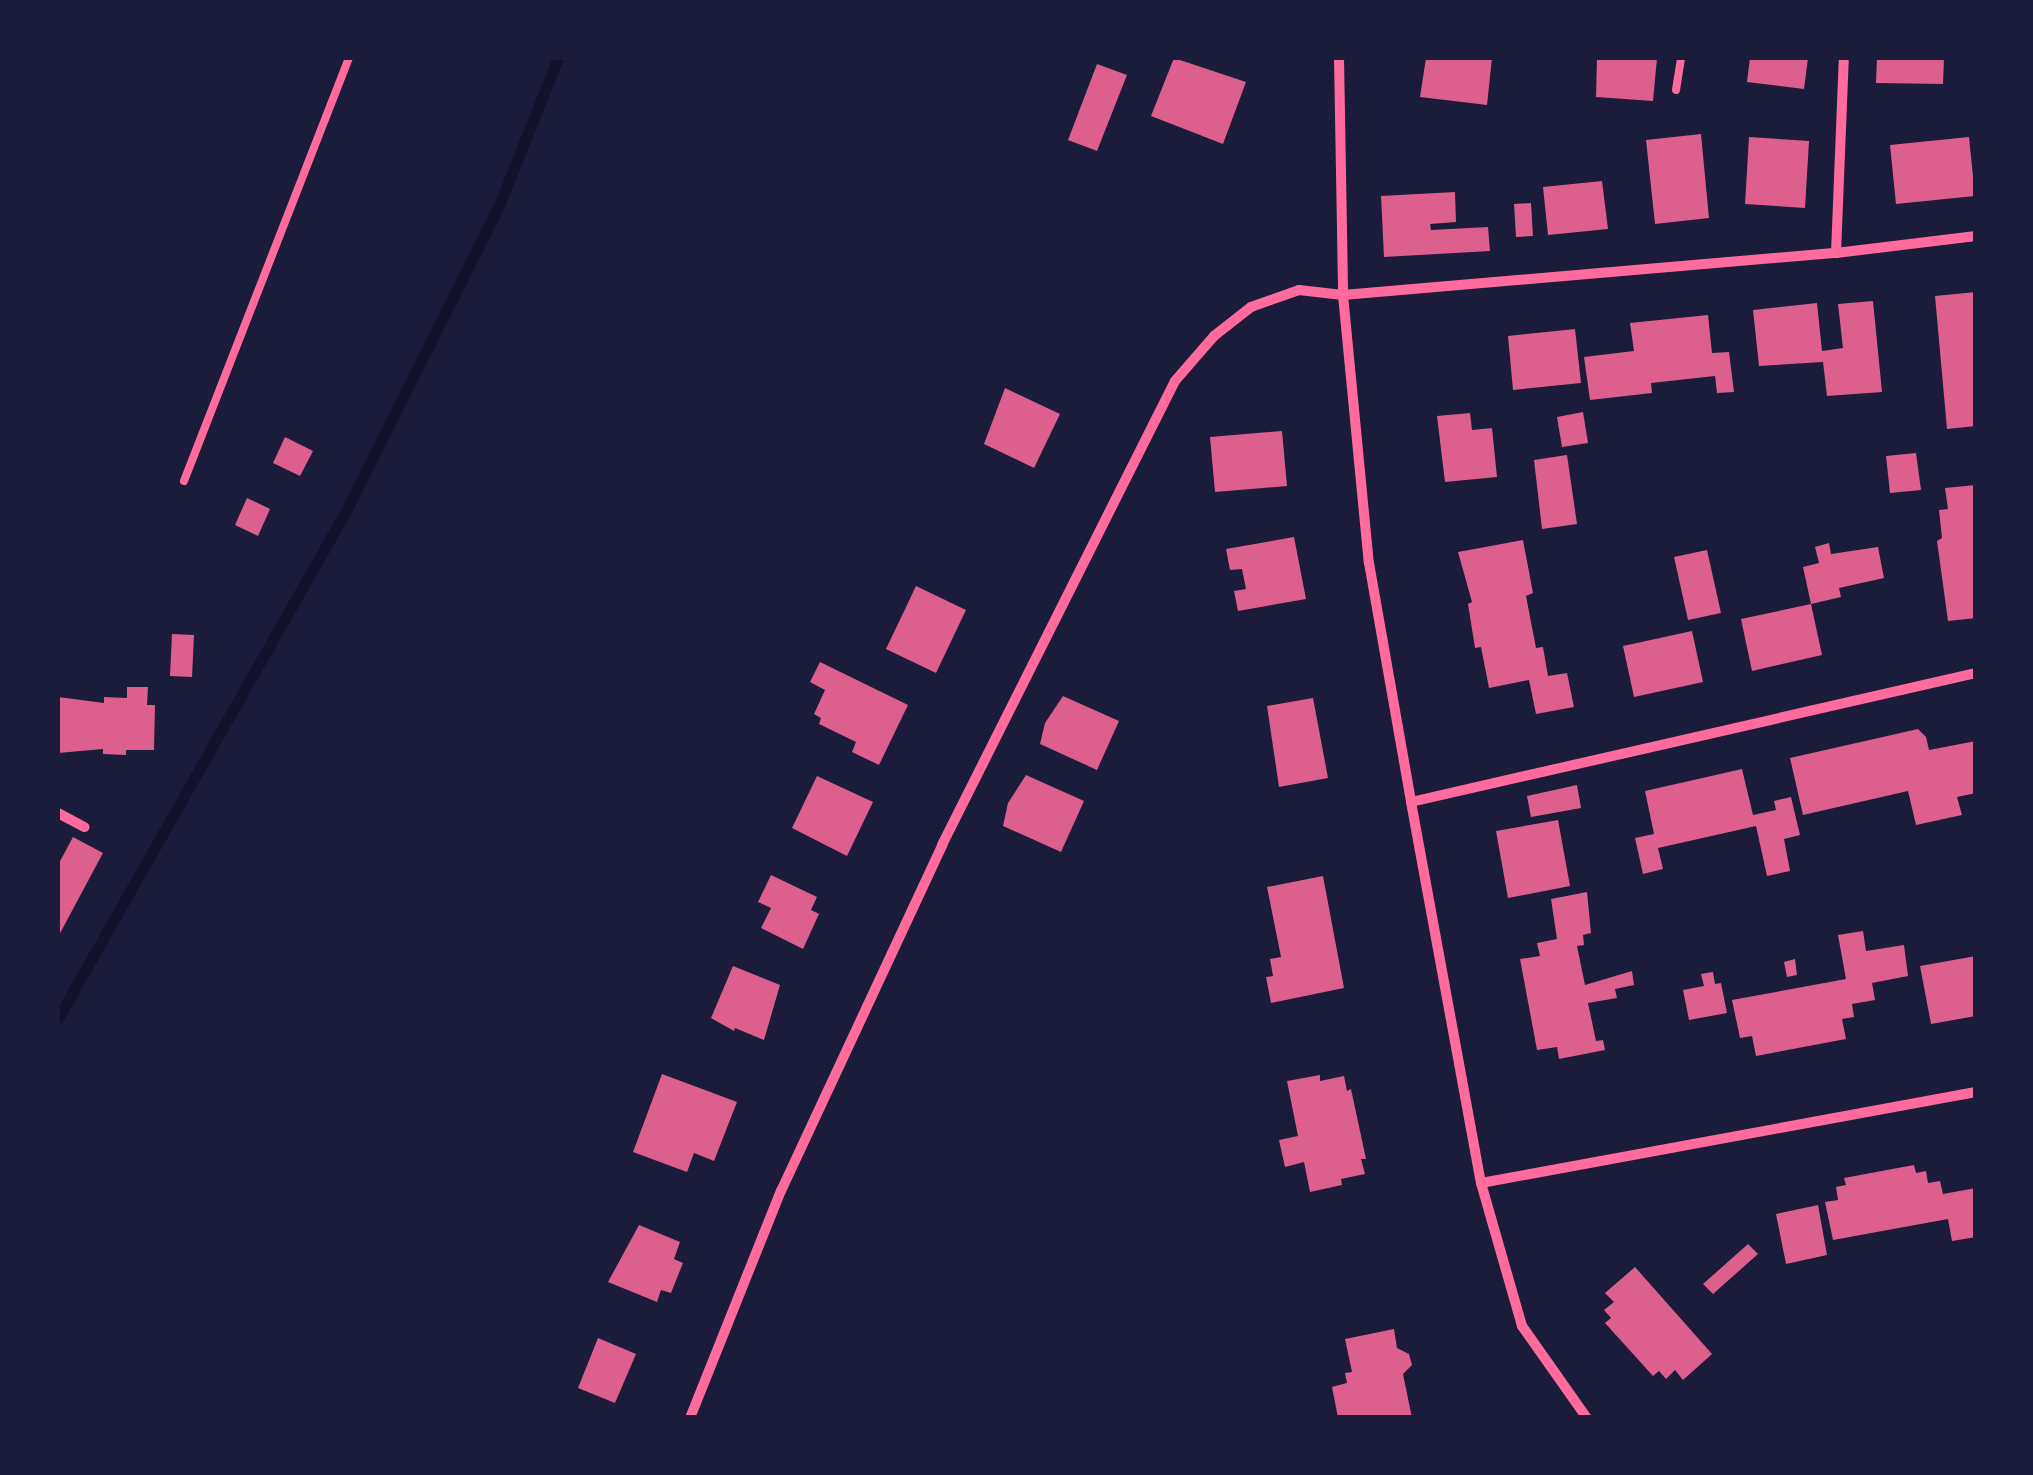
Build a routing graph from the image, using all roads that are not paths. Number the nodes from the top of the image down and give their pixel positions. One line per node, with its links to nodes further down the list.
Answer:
1 (349, 58): 9 (lane)
2 (1680, 58): 5 (lane)
3 (1844, 58): 7 (street)
4 (1340, 59): 8 (street)
5 (1676, 90)
6 (1976, 236): 7 (street)
7 (1836, 252): 8 (street)
8 (1343, 295): 11 (street); 16 (street)
9 (184, 481)
10 (1976, 673): 11 (street)
11 (1410, 802): 15 (street)
12 (58, 814): 13 (street)
13 (84, 827)
14 (1976, 1092): 15 (street)
15 (1481, 1183): 17 (street)
16 (690, 1418)
17 (1587, 1418)

